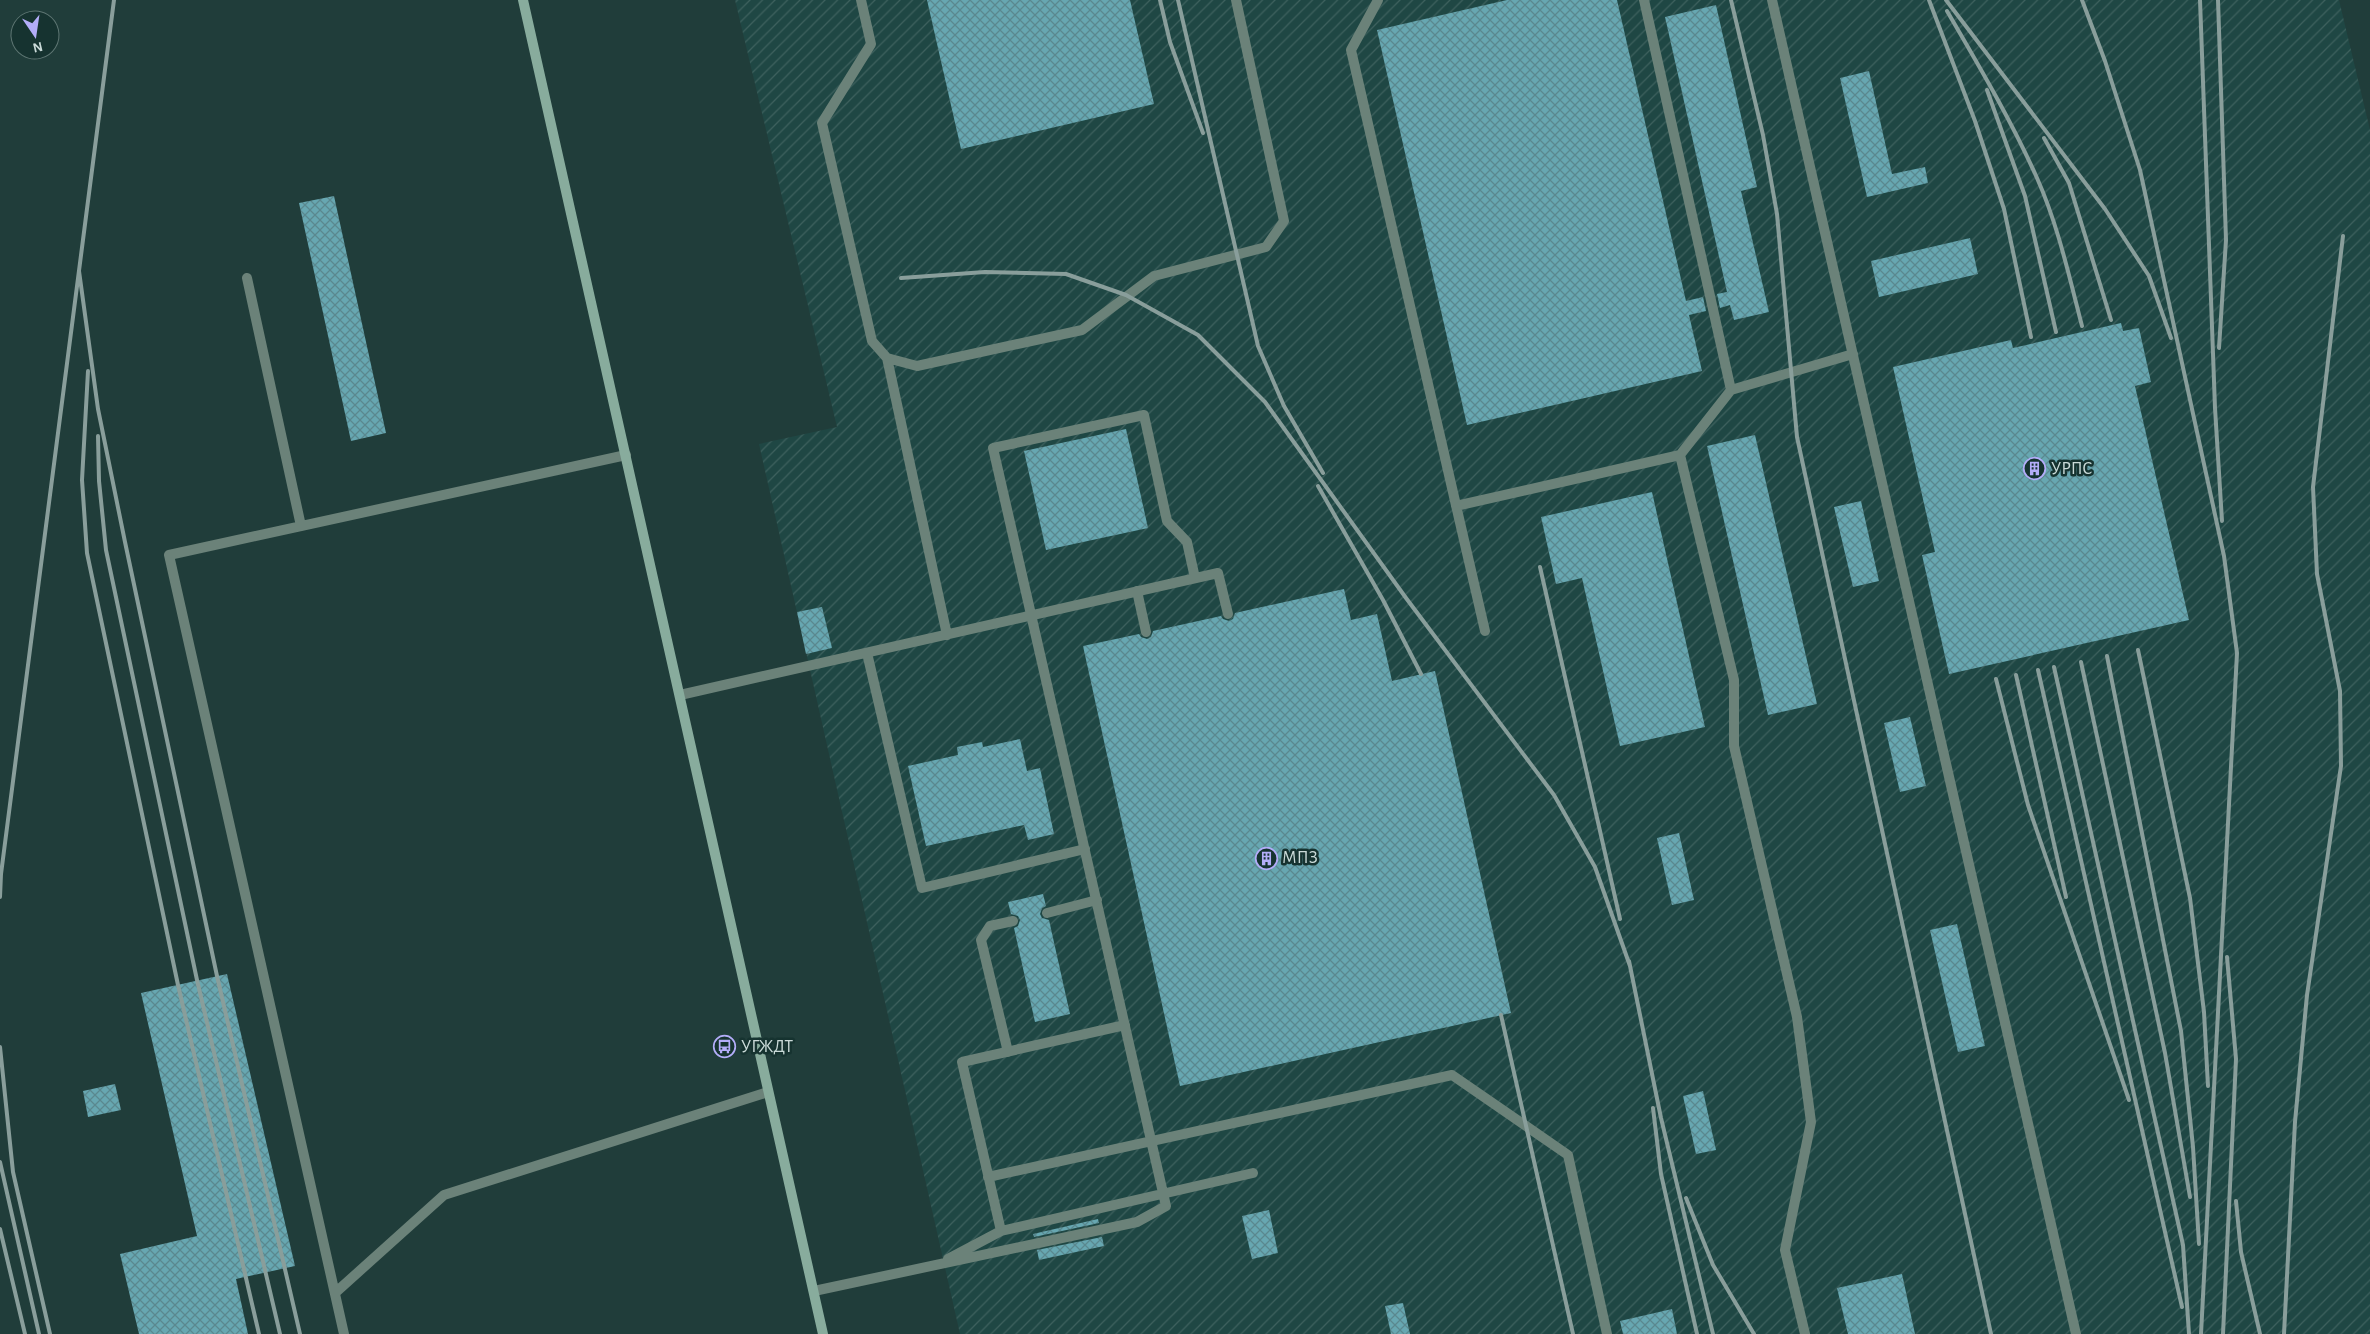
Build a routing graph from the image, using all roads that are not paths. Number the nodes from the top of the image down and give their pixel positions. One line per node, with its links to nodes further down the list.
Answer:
1 (523, 0): 11 (street)
2 (861, 0): 9 (lane)
3 (1236, 0): 9 (lane)
4 (1378, 0): 13 (lane)
5 (1644, 0): 10 (lane)
6 (1772, 0): 8 (lane)
7 (247, 278): 14 (lane)
8 (1853, 354): 10 (lane); 43 (lane)
9 (887, 358): 21 (lane)
10 (1730, 390): 12 (lane)
11 (626, 455): 14 (lane); 23 (street)
12 (1680, 456): 13 (lane); 42 (lane)
13 (1456, 506): 19 (lane)
14 (300, 526): 38 (lane)
15 (1195, 578): 16 (lane); 17 (lane); 18 (lane)
16 (1137, 592): 18 (lane); 20 (lane)
17 (1228, 614)
18 (1032, 615): 21 (lane); 24 (lane)
19 (1485, 630)
20 (1146, 632)
21 (947, 635): 22 (lane)
22 (866, 653): 23 (lane); 24 (lane)
23 (680, 695): 30 (street)
24 (1085, 849): 25 (lane)
25 (1097, 900): 26 (lane); 28 (lane)
26 (1047, 912)
27 (1013, 921): 29 (lane)
28 (1125, 1025): 29 (lane); 31 (lane)
29 (1008, 1052): 33 (lane)
30 (768, 1092): 37 (street); 38 (lane)
31 (1152, 1141): 33 (lane); 34 (lane); 41 (lane)
32 (1253, 1173): 34 (lane)
33 (988, 1177): 35 (lane)
34 (1164, 1193): 35 (lane); 36 (lane)
35 (1001, 1231): 36 (lane)
36 (936, 1266): 37 (lane)
37 (814, 1291): 40 (street)
38 (335, 1293): 39 (lane)
39 (344, 1334)
40 (823, 1334)
41 (1607, 1334)
42 (1805, 1334)
43 (2076, 1334)

